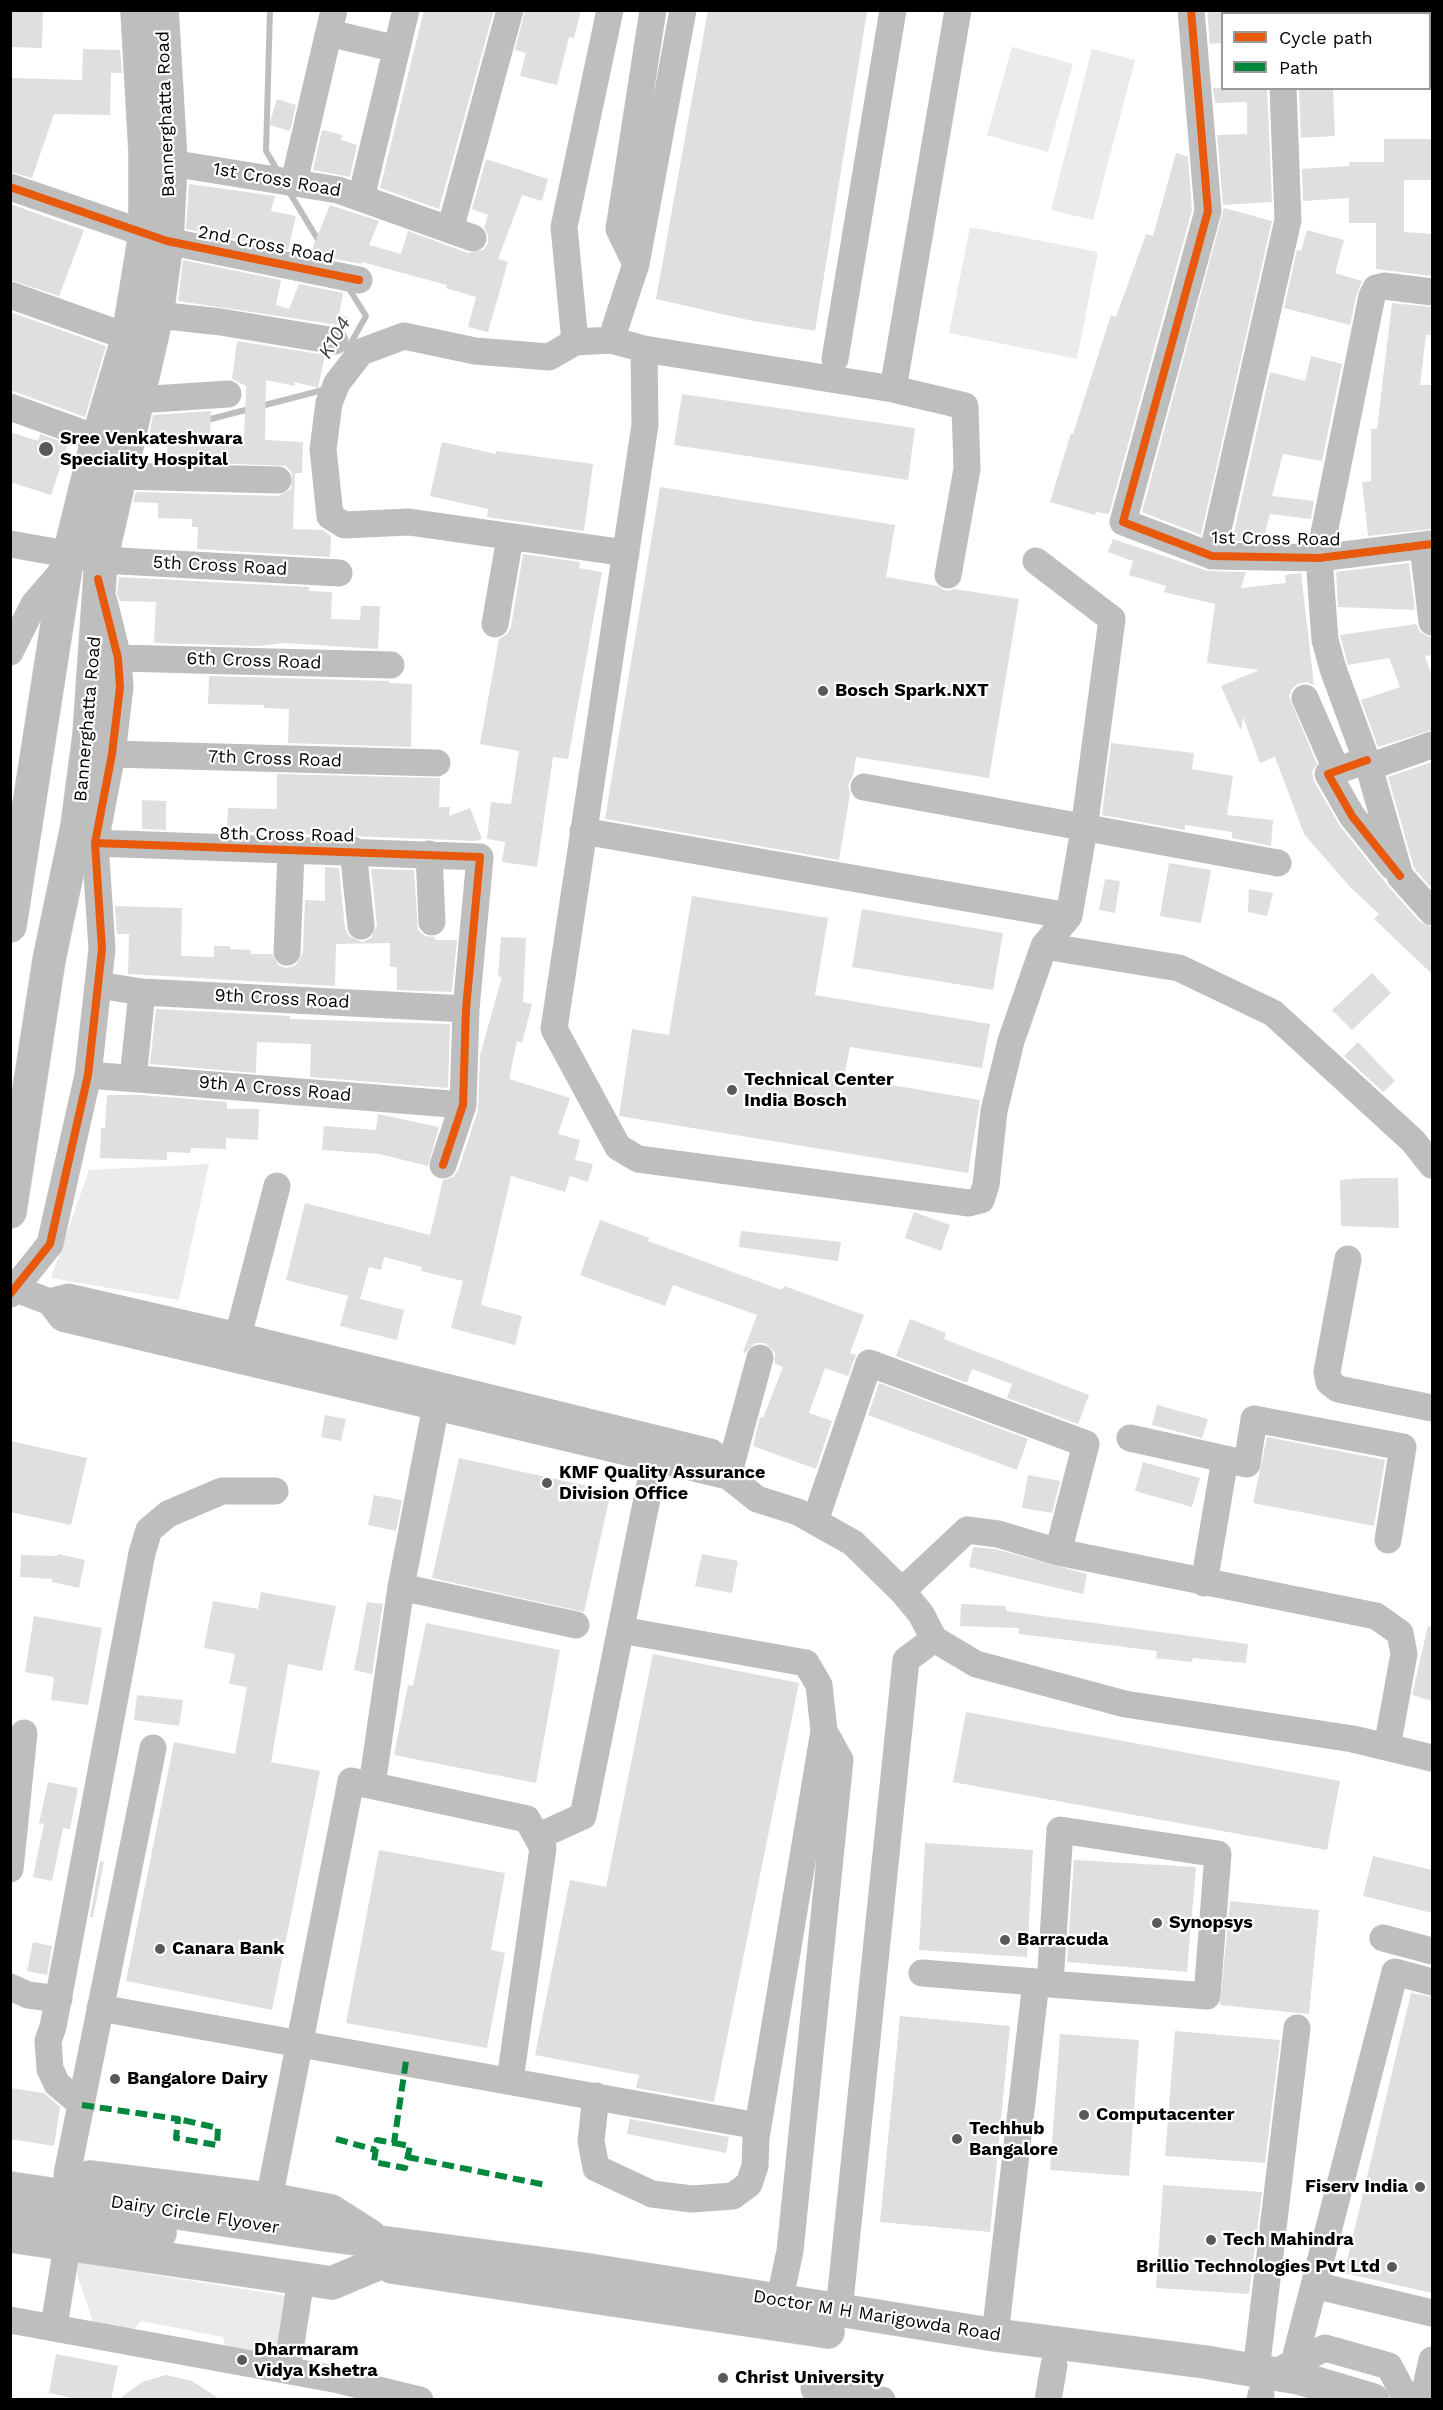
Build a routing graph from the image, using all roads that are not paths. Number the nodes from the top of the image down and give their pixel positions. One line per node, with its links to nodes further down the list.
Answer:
1 (137, 10): 14 (main road, Bannerghatta Road)
2 (162, 10): 14 (main road, Bannerghatta Road)
3 (406, 10): 12 (street)
4 (510, 10): 17 (street, 1st Cross Road)
5 (610, 10): 27 (street)
6 (653, 10): 19 (street)
7 (683, 10): 19 (street)
8 (893, 10): 29 (street)
9 (958, 10): 30 (street)
10 (1191, 10): 41 (street, 1st Cross Road)
11 (331, 22): 12 (street); 15 (street)
12 (397, 49): 17 (street)
13 (1282, 90): 41 (street)
14 (158, 161): 15 (street, 1st Cross Road); 18 (main road, Bannerghatta Road)
15 (286, 181): 17 (street, 1st Cross Road)
16 (10, 187): 18 (street, 2nd Cross Road)
17 (362, 198)
18 (156, 237): 20 (street, 2nd Cross Road); 23 (main road, Bannerghatta Road); 24 (main road, Bannerghatta Road)
19 (636, 264): 25 (street)
20 (359, 280)
21 (1432, 292): 42 (street)
22 (10, 295): 24 (street)
23 (157, 315): 26 (street); 32 (main road, Bannerghatta Road)
24 (128, 337): 34 (main road, Bannerghatta Road)
25 (611, 340): 27 (street); 28 (street)
26 (335, 341)
27 (575, 342): 37 (street)
28 (644, 349): 30 (street); 40 (street)
29 (835, 359)
30 (893, 389): 47 (street)
31 (228, 394): 32 (street)
32 (137, 400): 35 (main road, Bannerghatta Road)
33 (10, 407): 34 (street)
34 (99, 439): 43 (main road, Bannerghatta Road)
35 (119, 476): 36 (street); 45 (main road, Bannerghatta Road)
36 (278, 480)
37 (510, 538): 40 (street); 49 (street)
38 (10, 544): 43 (street, 5th Cross Road)
39 (1428, 546): 42 (street, 1st Cross Road); 48 (street)
40 (626, 553): 61 (street)
41 (1212, 556): 42 (street, 1st Cross Road)
42 (1319, 558): 57 (street)
43 (67, 561): 45 (street, 5th Cross Road); 50 (street); 71 (main road, Bannerghatta Road)
44 (1036, 561): 60 (street)
45 (100, 569): 46 (street, 5th Cross Road); 51 (street); 84 (main road, Bannerghatta Road)
46 (339, 573)
47 (948, 575)
48 (1432, 622)
49 (495, 624)
50 (10, 652)
51 (118, 658): 52 (street, 6th Cross Road); 55 (street)
52 (391, 665)
53 (1305, 698): 58 (street)
54 (1432, 745): 57 (street)
55 (112, 754): 56 (street, 7th Cross Road); 62 (street)
56 (437, 764)
57 (1368, 764): 58 (street); 67 (street)
58 (1337, 771): 67 (street)
59 (864, 787): 60 (street)
60 (1084, 829): 66 (street); 69 (street)
61 (583, 831): 69 (street); 73 (street)
62 (95, 843): 64 (street, 8th Cross Road); 75 (street)
63 (353, 850): 64 (street, 8th Cross Road); 65 (street, 8th Cross Road); 72 (street)
64 (291, 852): 74 (street)
65 (429, 854): 70 (street); 77 (street, 8th Cross Road)
66 (1278, 863)
67 (1400, 876): 68 (street)
68 (1432, 912)
69 (1069, 915): 73 (street)
70 (432, 922)
71 (10, 926)
72 (362, 926)
73 (1044, 946): 82 (street)
74 (287, 952)
75 (98, 985): 76 (street, 9th Cross Road); 78 (street)
76 (142, 992): 77 (street, 9th Cross Road); 79 (street)
77 (466, 1009): 80 (street)
78 (88, 1075): 79 (street, 9th A Cross Road); 86 (street)
79 (133, 1078): 80 (street, 9th A Cross Road)
80 (463, 1105): 81 (street)
81 (443, 1165)
82 (1432, 1165)
83 (277, 1185): 88 (street)
84 (10, 1212)
85 (1348, 1258): 91 (street)
86 (13, 1291): 87 (street)
87 (50, 1302): 88 (street); 90 (street)
88 (238, 1336): 90 (street)
89 (760, 1358): 95 (street)
90 (437, 1396): 93 (street); 95 (street); 101 (street)
91 (1432, 1408)
92 (1130, 1438): 94 (street)
93 (655, 1459): 95 (street); 104 (street)
94 (1225, 1459): 98 (street); 100 (street)
95 (728, 1476): 97 (street)
96 (275, 1491): 120 (street)
97 (815, 1521): 99 (street); 102 (street)
98 (1388, 1540)
99 (1058, 1552): 100 (street); 102 (street)
100 (1204, 1583): 108 (street)
101 (401, 1587): 103 (street); 111 (street)
102 (902, 1591): 105 (street)
103 (576, 1625)
104 (621, 1630): 106 (street); 112 (street)
105 (934, 1640): 108 (street); 139 (street)
106 (824, 1731): 127 (street); 138 (street)
107 (24, 1732): 113 (street)
108 (1387, 1747): 110 (street)
109 (153, 1748): 121 (street)
110 (1432, 1758)
111 (372, 1785): 112 (street); 123 (street)
112 (537, 1837): 124 (street)
113 (10, 1869)
114 (1383, 1938): 115 (street)
115 (1432, 1951)
116 (922, 1972): 118 (street)
117 (1432, 1982): 137 (street)
118 (1043, 1983): 118 (street); 143 (street)
119 (10, 1987): 120 (street)
120 (59, 1999): 126 (street)
121 (100, 2008): 123 (street); 126 (street)
122 (1297, 2028): 147 (street)
123 (300, 2043): 124 (street); 131 (street)
124 (510, 2080): 125 (street)
125 (596, 2096): 127 (street); 127 (street)
126 (82, 2105): 129 (street)
127 (758, 2126)
128 (10, 2166): 129 (main road)
129 (67, 2174): 131 (main road)
130 (10, 2188): 136 (main road, Dairy Circle Flyover)
131 (269, 2199): 135 (main road)
132 (10, 2212): 136 (main road, Dairy Circle Flyover)
133 (10, 2236): 134 (main road)
134 (67, 2246): 136 (main road); 142 (street)
135 (378, 2253): 136 (main road, Dairy Circle Flyover); 136 (main road); 138 (main road, Doctor M H Marigowda Road); 145 (main road, Doctor M H Marigowda Road)
136 (314, 2256): 146 (street)
137 (1314, 2285): 140 (street); 147 (street)
138 (779, 2301): 139 (main road, Doctor M H Marigowda Road)
139 (839, 2311): 143 (main road, Doctor M H Marigowda Road)
140 (1432, 2313)
141 (10, 2320): 142 (street)
142 (54, 2326): 146 (street)
143 (995, 2335): 147 (main road, Doctor M H Marigowda Road)
144 (1432, 2360): 154 (street)
145 (1054, 2365): 147 (main road, Doctor M H Marigowda Road); 151 (street)
146 (287, 2370): 149 (street)
147 (1272, 2383): 152 (main road, Doctor M H Marigowda Road); 153 (street)
148 (814, 2389): 150 (street)
149 (420, 2400)
150 (882, 2400)
151 (1048, 2400)
152 (1373, 2400)
153 (1407, 2400)
154 (1423, 2400)

